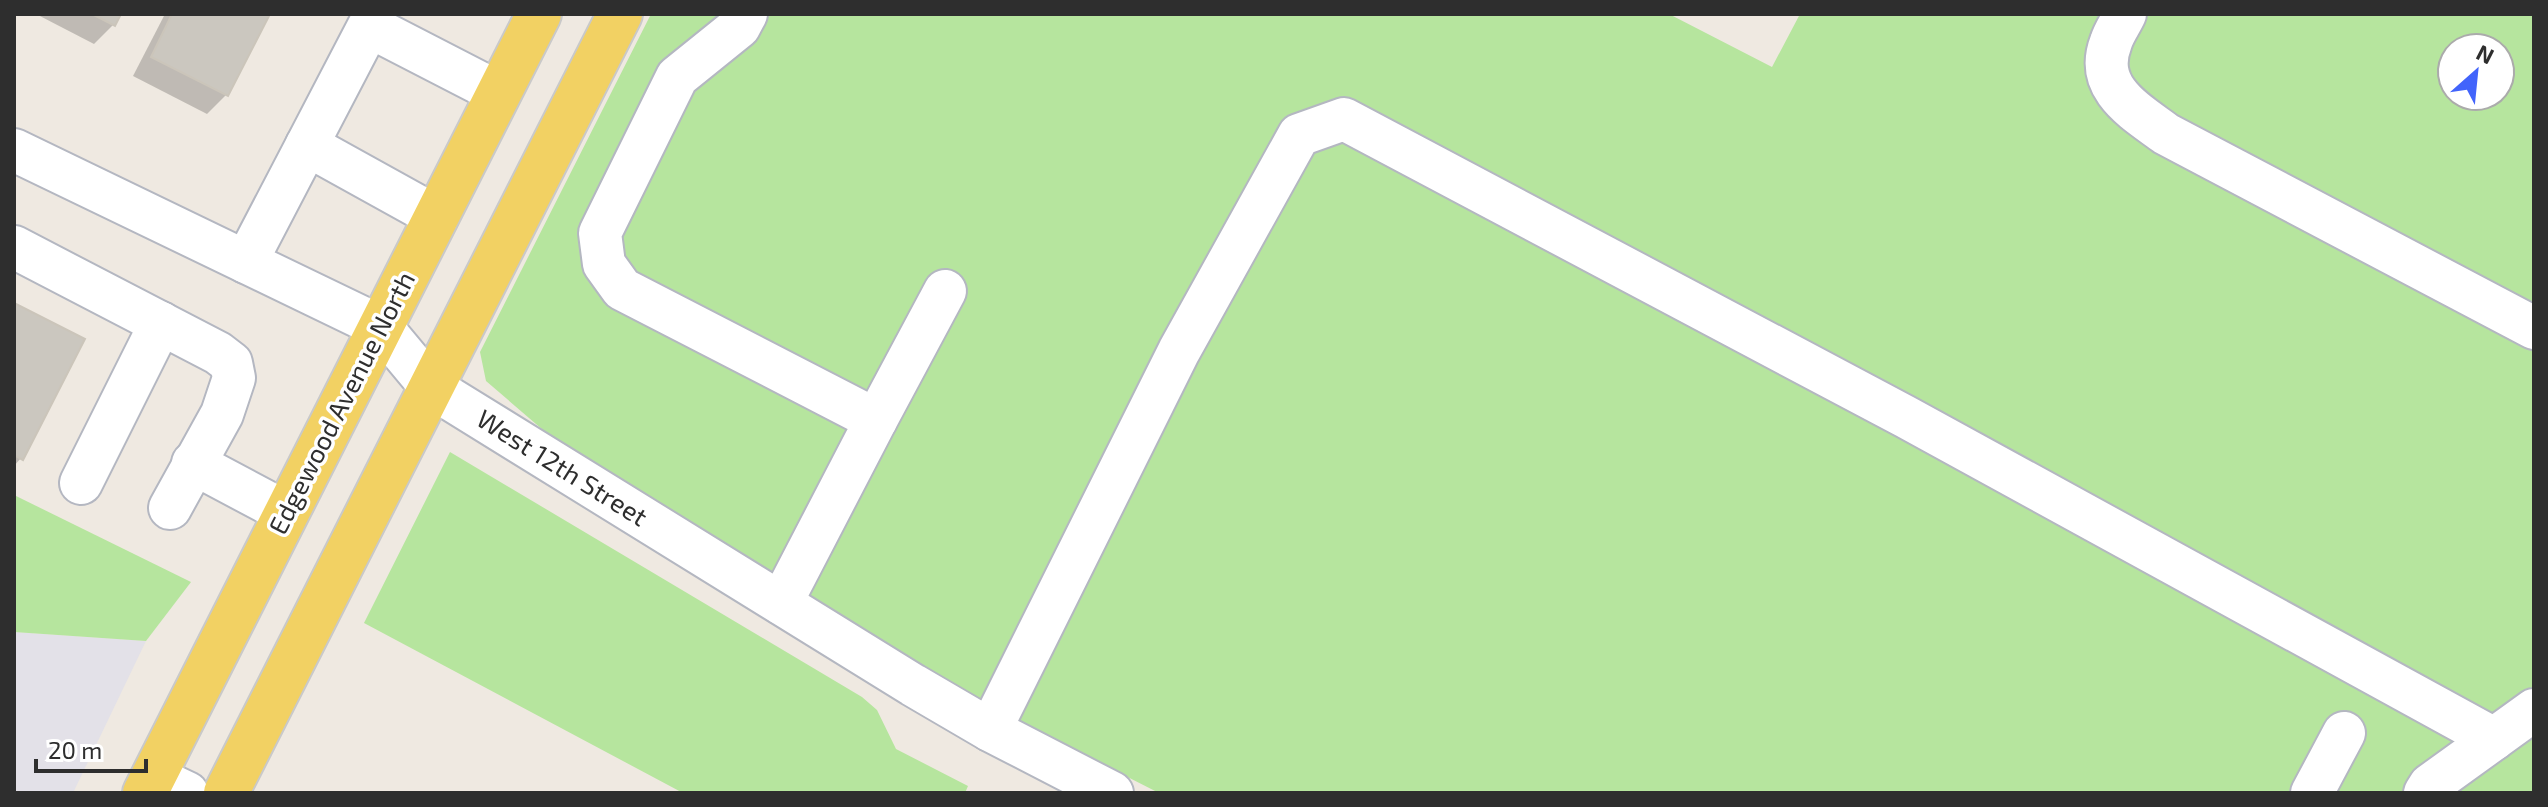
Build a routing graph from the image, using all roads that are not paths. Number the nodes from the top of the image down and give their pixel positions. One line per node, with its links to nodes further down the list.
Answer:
1 (539, 14): 5 (main road, Edgewood Avenue North)
2 (620, 14): 15 (main road)
3 (746, 14): 16 (street)
4 (2125, 14): 14 (street)
5 (499, 93): 6 (street); 8 (main road, Edgewood Avenue North)
6 (307, 145): 8 (street); 10 (street)
7 (14, 150): 10 (street, West 12th Street)
8 (437, 217): 13 (main road, Edgewood Avenue North)
9 (14, 247): 12 (street)
10 (246, 262): 13 (street, West 12th Street)
11 (945, 291): 16 (street)
12 (161, 323): 17 (street); 18 (street)
13 (381, 327): 15 (street, West 12th Street); 20 (main road, Edgewood Avenue North)
14 (2534, 328)
15 (431, 387): 21 (street, West 12th Street); 27 (main road)
16 (876, 420): 21 (street)
17 (193, 463): 19 (street); 20 (street)
18 (81, 483)
19 (170, 508)
20 (287, 513): 26 (main road, Edgewood Avenue North)
21 (781, 603): 23 (street, West 12th Street)
22 (2534, 710): 25 (street)
23 (990, 730): 25 (street); 28 (street, West 12th Street)
24 (2344, 733): 29 (street)
25 (2494, 739): 30 (street)
26 (162, 788)
27 (226, 793)
28 (1112, 793)
29 (2312, 793)
30 (2425, 793)

